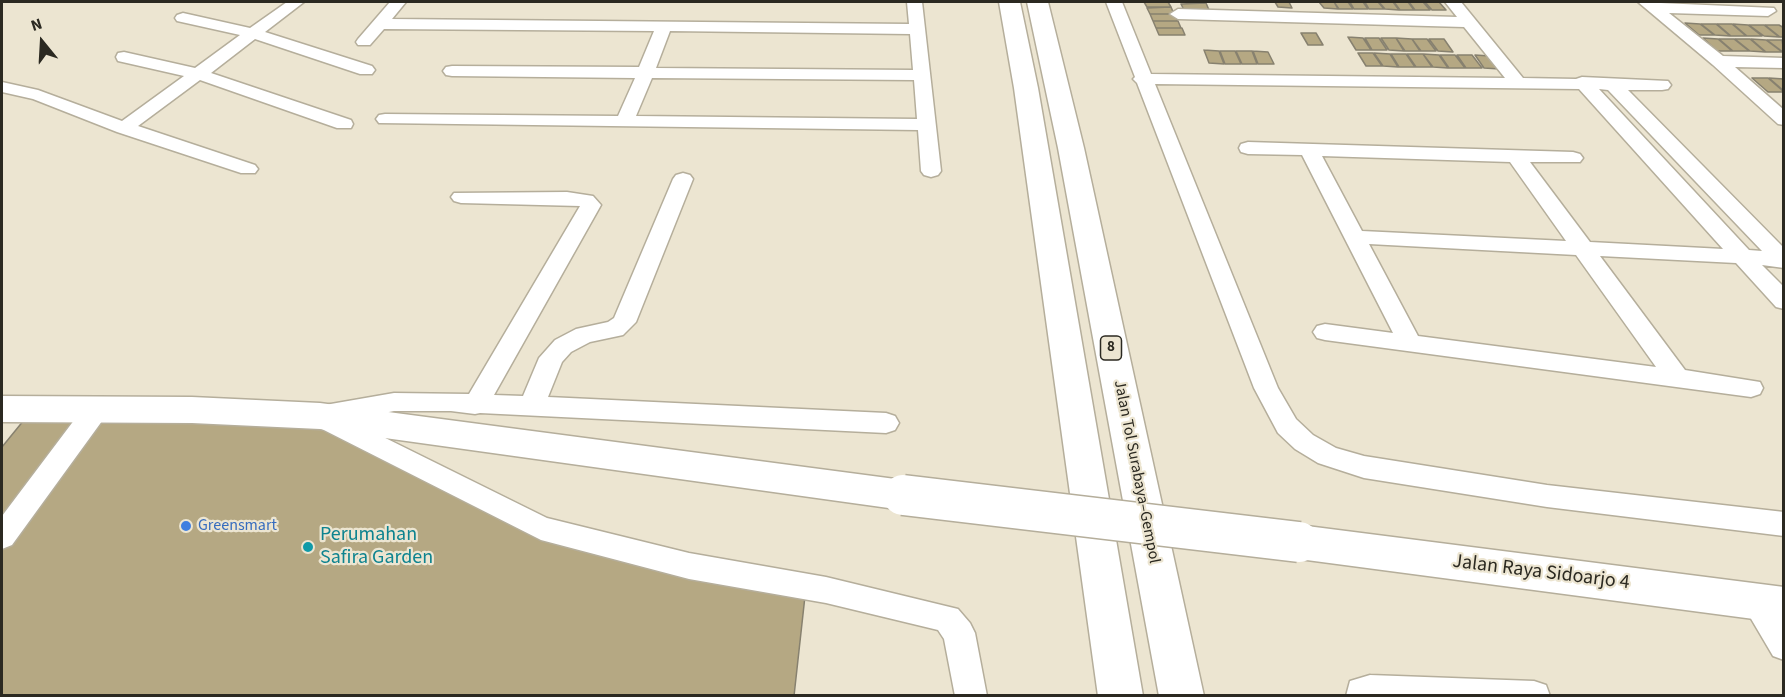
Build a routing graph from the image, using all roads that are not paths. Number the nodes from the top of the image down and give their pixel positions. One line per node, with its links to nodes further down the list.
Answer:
1 (296, 2): 17 (street)
2 (398, 2): 14 (street)
3 (915, 2): 16 (street)
4 (1009, 2): 68 (main road)
5 (1037, 2): 69 (main road, Jalan Tol Surabaya–Gempol / 8)
6 (1114, 2): 27 (street)
7 (1453, 2): 13 (street)
8 (1651, 5): 10 (street); 20 (street)
9 (1221, 8): 11 (street); 13 (street)
10 (1768, 11)
11 (1178, 14)
12 (183, 18): 17 (street)
13 (1469, 22): 28 (street)
14 (379, 24): 15 (street); 18 (street)
15 (664, 27): 16 (street); 24 (street)
16 (918, 29): 26 (street)
17 (252, 33): 22 (street); 25 (street)
18 (364, 42)
19 (124, 57): 25 (street)
20 (1719, 61): 21 (street); 34 (street)
21 (1784, 63)
22 (366, 70)
23 (452, 71): 24 (street)
24 (645, 73): 26 (street); 35 (street)
25 (198, 74): 36 (street); 38 (street)
26 (922, 75): 37 (street)
27 (1142, 79): 28 (street); 62 (street)
28 (1517, 82): 29 (street)
29 (1582, 82): 30 (street); 49 (street)
30 (1611, 83): 31 (street); 50 (street)
31 (1662, 85)
32 (2, 87): 38 (street)
33 (386, 119): 35 (street)
34 (1783, 119)
35 (625, 122): 37 (street)
36 (344, 124)
37 (927, 125): 44 (street)
38 (124, 128): 43 (street)
39 (1248, 148): 40 (street)
40 (1309, 150): 41 (street); 47 (street)
41 (1516, 157): 42 (street); 48 (street)
42 (1574, 158)
43 (248, 169)
44 (931, 171)
45 (683, 179): 57 (street)
46 (460, 197): 56 (street)
47 (1354, 237): 48 (street); 53 (street)
48 (1582, 249): 49 (street); 54 (street)
49 (1742, 258): 50 (street); 51 (street)
50 (1783, 260)
51 (1784, 302)
52 (1325, 332): 53 (street)
53 (1410, 344): 54 (street)
54 (1677, 379): 55 (street)
55 (1751, 388)
56 (475, 405): 57 (street); 60 (street)
57 (531, 407): 61 (street)
58 (2, 409): 59 (main road, Jalan Raya Sidoarjo 4)
59 (96, 410): 60 (main road, Jalan Raya Sidoarjo 4); 63 (street)
60 (320, 416): 64 (main road, Jalan Raya Sidoarjo 4, bridge); 67 (street)
61 (886, 423)
62 (1784, 524)
63 (2, 537)
64 (1769, 603): 65 (street)
65 (1784, 646)
66 (1404, 694): 70 (street); 71 (street)
67 (971, 696)
68 (1121, 696)
69 (1182, 696)
70 (1362, 696)
71 (1534, 696)

